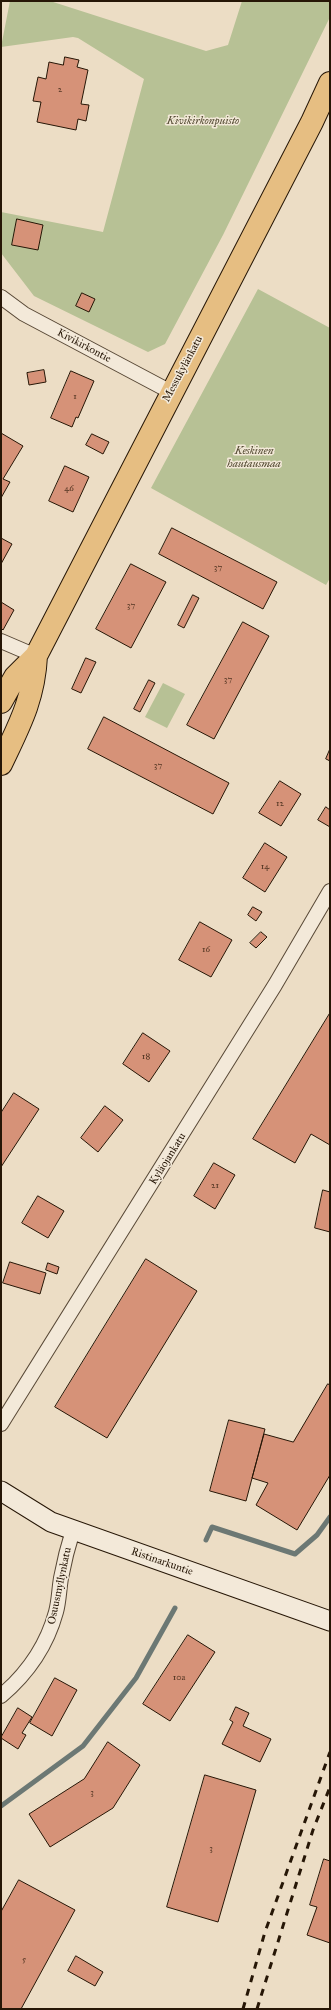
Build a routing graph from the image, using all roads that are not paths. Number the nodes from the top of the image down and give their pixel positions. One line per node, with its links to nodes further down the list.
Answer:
1 (330, 83): 3 (main road, Messukylänkatu)
2 (1, 297): 3 (street, Kivikirkontie)
3 (171, 392): 5 (main road, Messukylänkatu)
4 (1, 641): 5 (street)
5 (36, 656): 6 (main road, Messukylänkatu); 7 (main road, Messukylänkatu)
6 (1, 702)
7 (1, 764)
8 (330, 891): 9 (street, Kyläojankatu)
9 (1, 1424)
10 (1, 1491): 11 (main road, Ristinarkuntie)
11 (73, 1530): 12 (main road, Ristinarkuntie); 13 (street, Osuusmyllynkatu)
12 (330, 1621)
13 (1, 1696)

